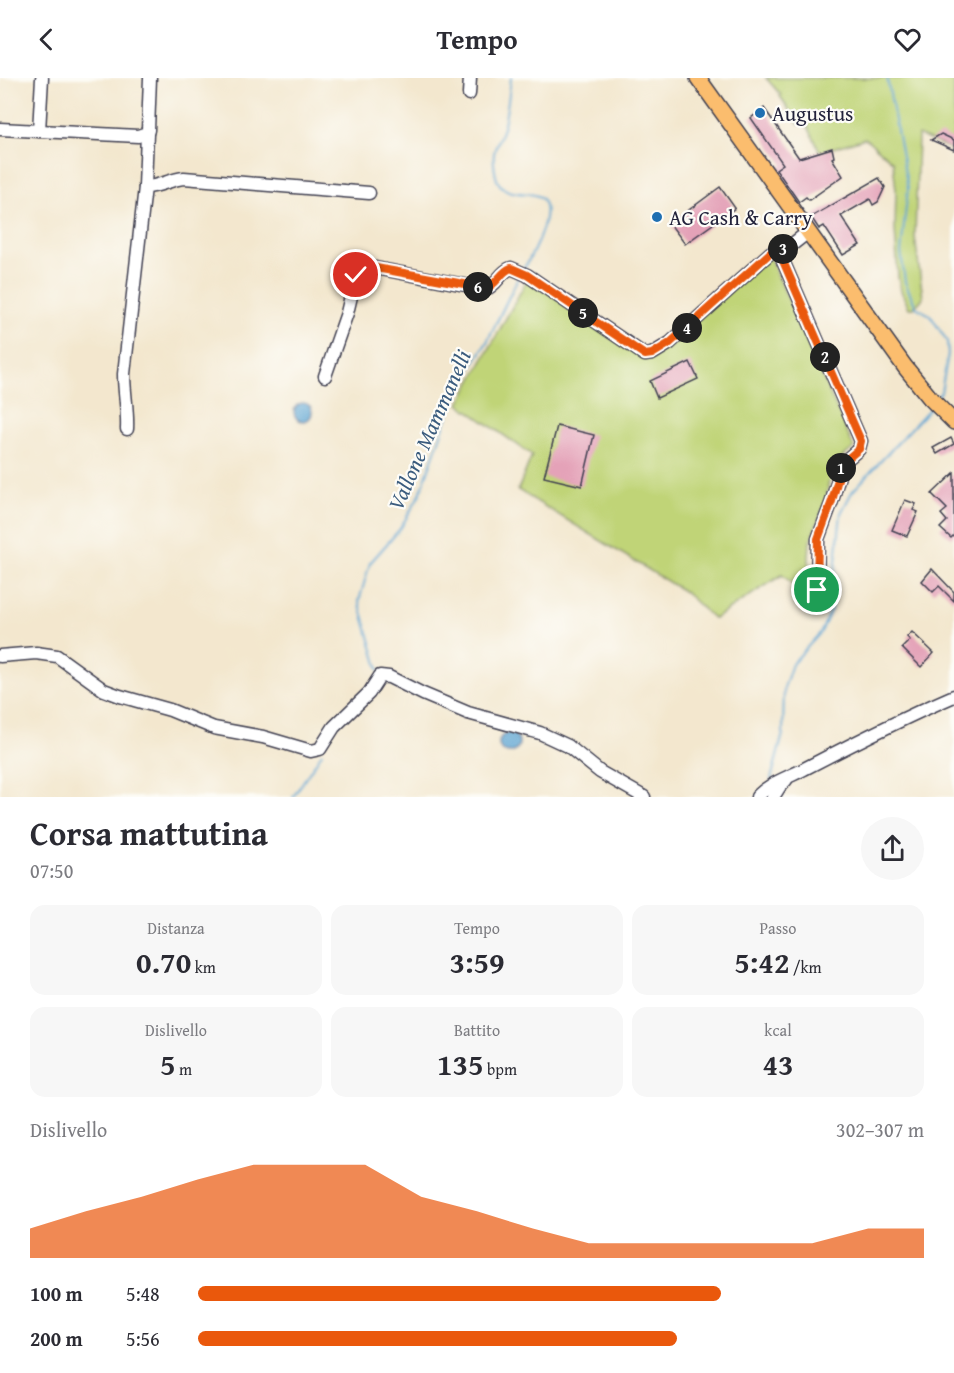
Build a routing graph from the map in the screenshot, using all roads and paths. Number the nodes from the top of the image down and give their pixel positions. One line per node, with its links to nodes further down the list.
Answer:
1 (42, 78): 7 (street)
2 (150, 78): 8 (street)
3 (470, 78): 5 (street)
4 (698, 78): 11 (main road)
5 (469, 94)
6 (0, 129): 7 (street)
7 (39, 131): 8 (street)
8 (147, 133): 9 (street)
9 (146, 187): 10 (street); 15 (street)
10 (369, 193)
11 (808, 232): 12 (street); 14 (main road)
12 (789, 248): 13 (street); 16 (street)
13 (325, 376)
14 (954, 422)
15 (127, 429)
16 (812, 600)
17 (0, 656): 20 (street)
18 (954, 696): 19 (street)
19 (789, 777): 21 (street); 22 (street)
20 (644, 797)
21 (757, 797)
22 (773, 797)

